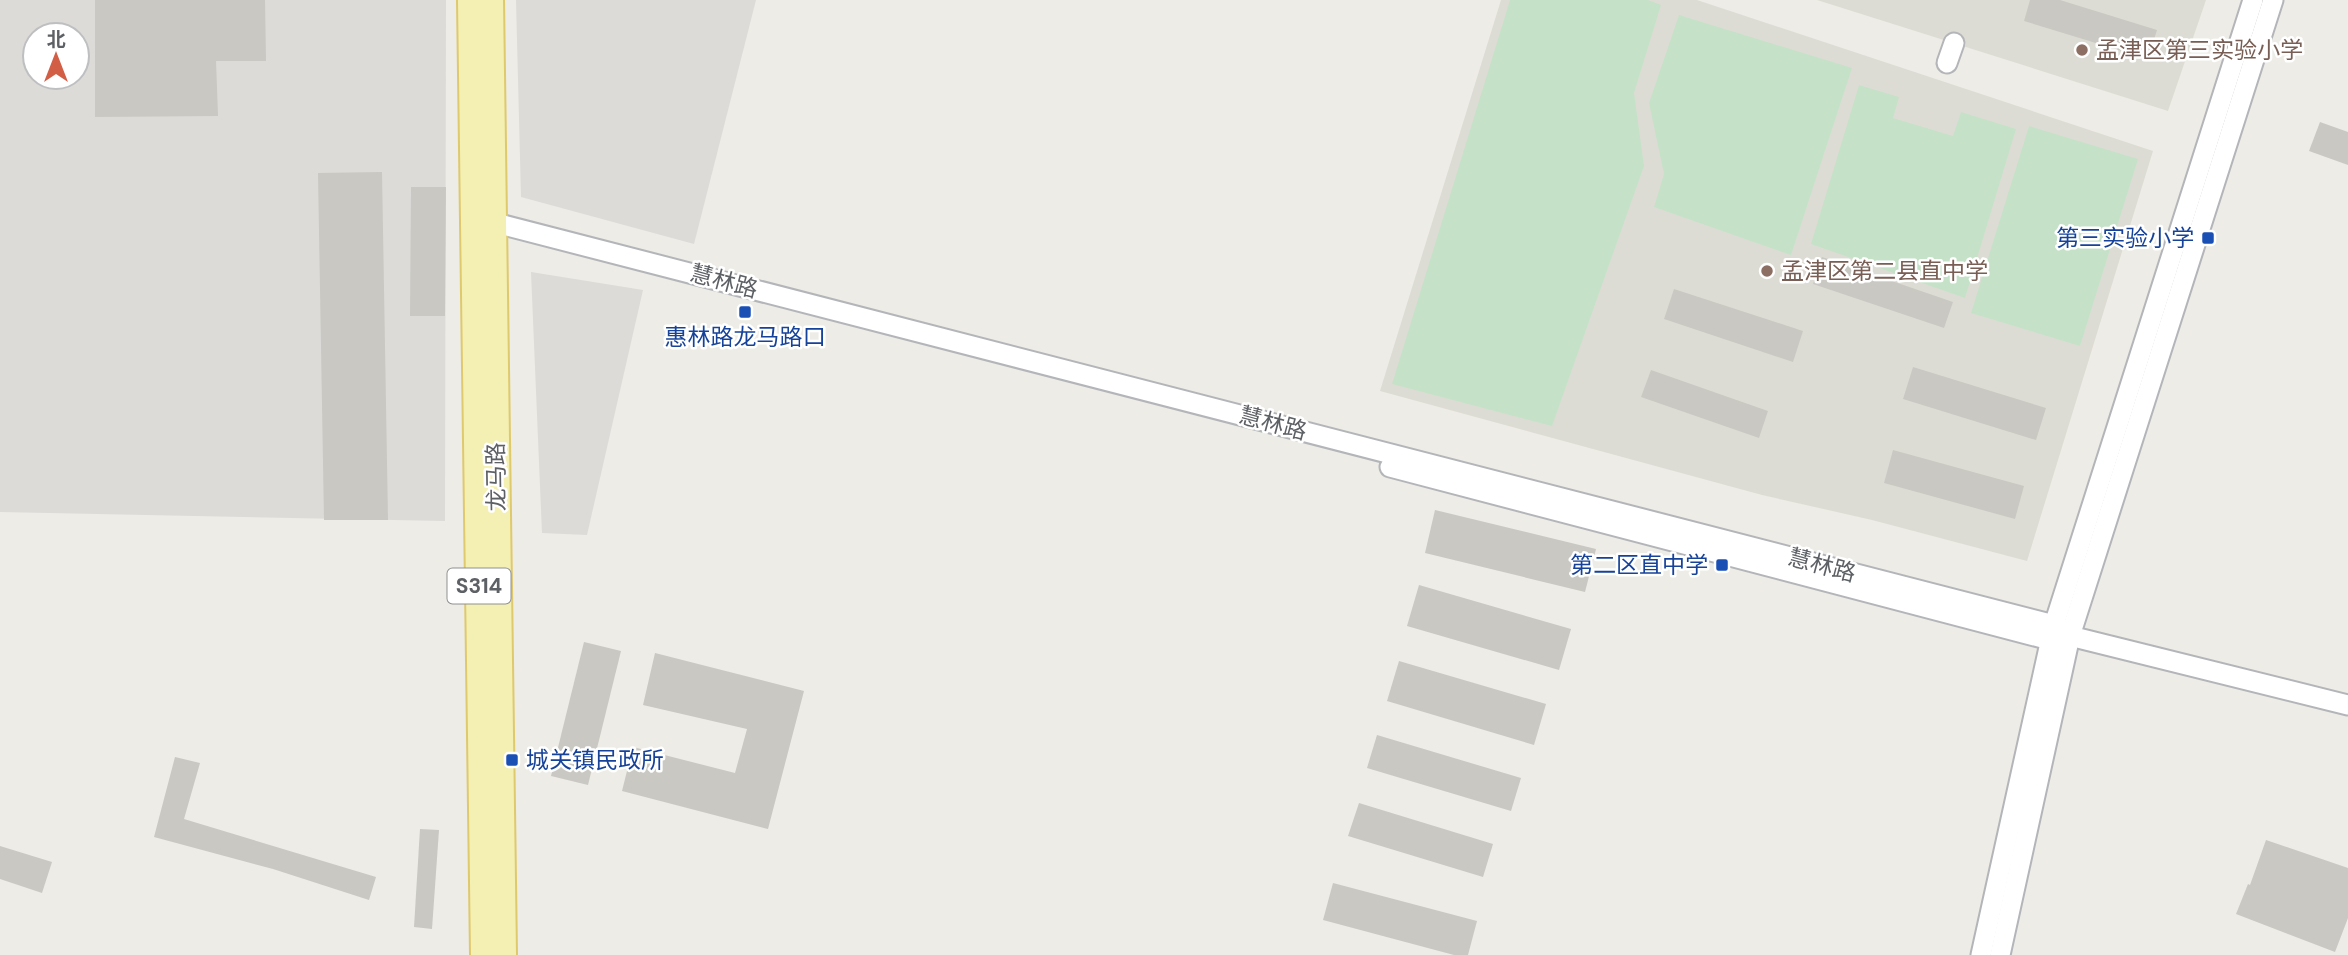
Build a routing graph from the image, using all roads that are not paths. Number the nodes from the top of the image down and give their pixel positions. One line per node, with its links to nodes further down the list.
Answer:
1 (471, 0): 7 (main road, 龙马路 / S314)
2 (491, 0): 7 (main road, 龙马路 / S314)
3 (2253, 0): 8 (street)
4 (2273, 0): 8 (street)
5 (1954, 43): 6 (street)
6 (1947, 63)
7 (484, 226): 8 (street, 慧林路); 10 (main road, 龙马路 / S314); 11 (main road, 龙马路 / S314)
8 (2058, 634): 9 (street, 慧林路); 12 (street); 13 (street)
9 (2348, 705)
10 (484, 955)
11 (503, 955)
12 (1981, 955)
13 (2000, 955)

